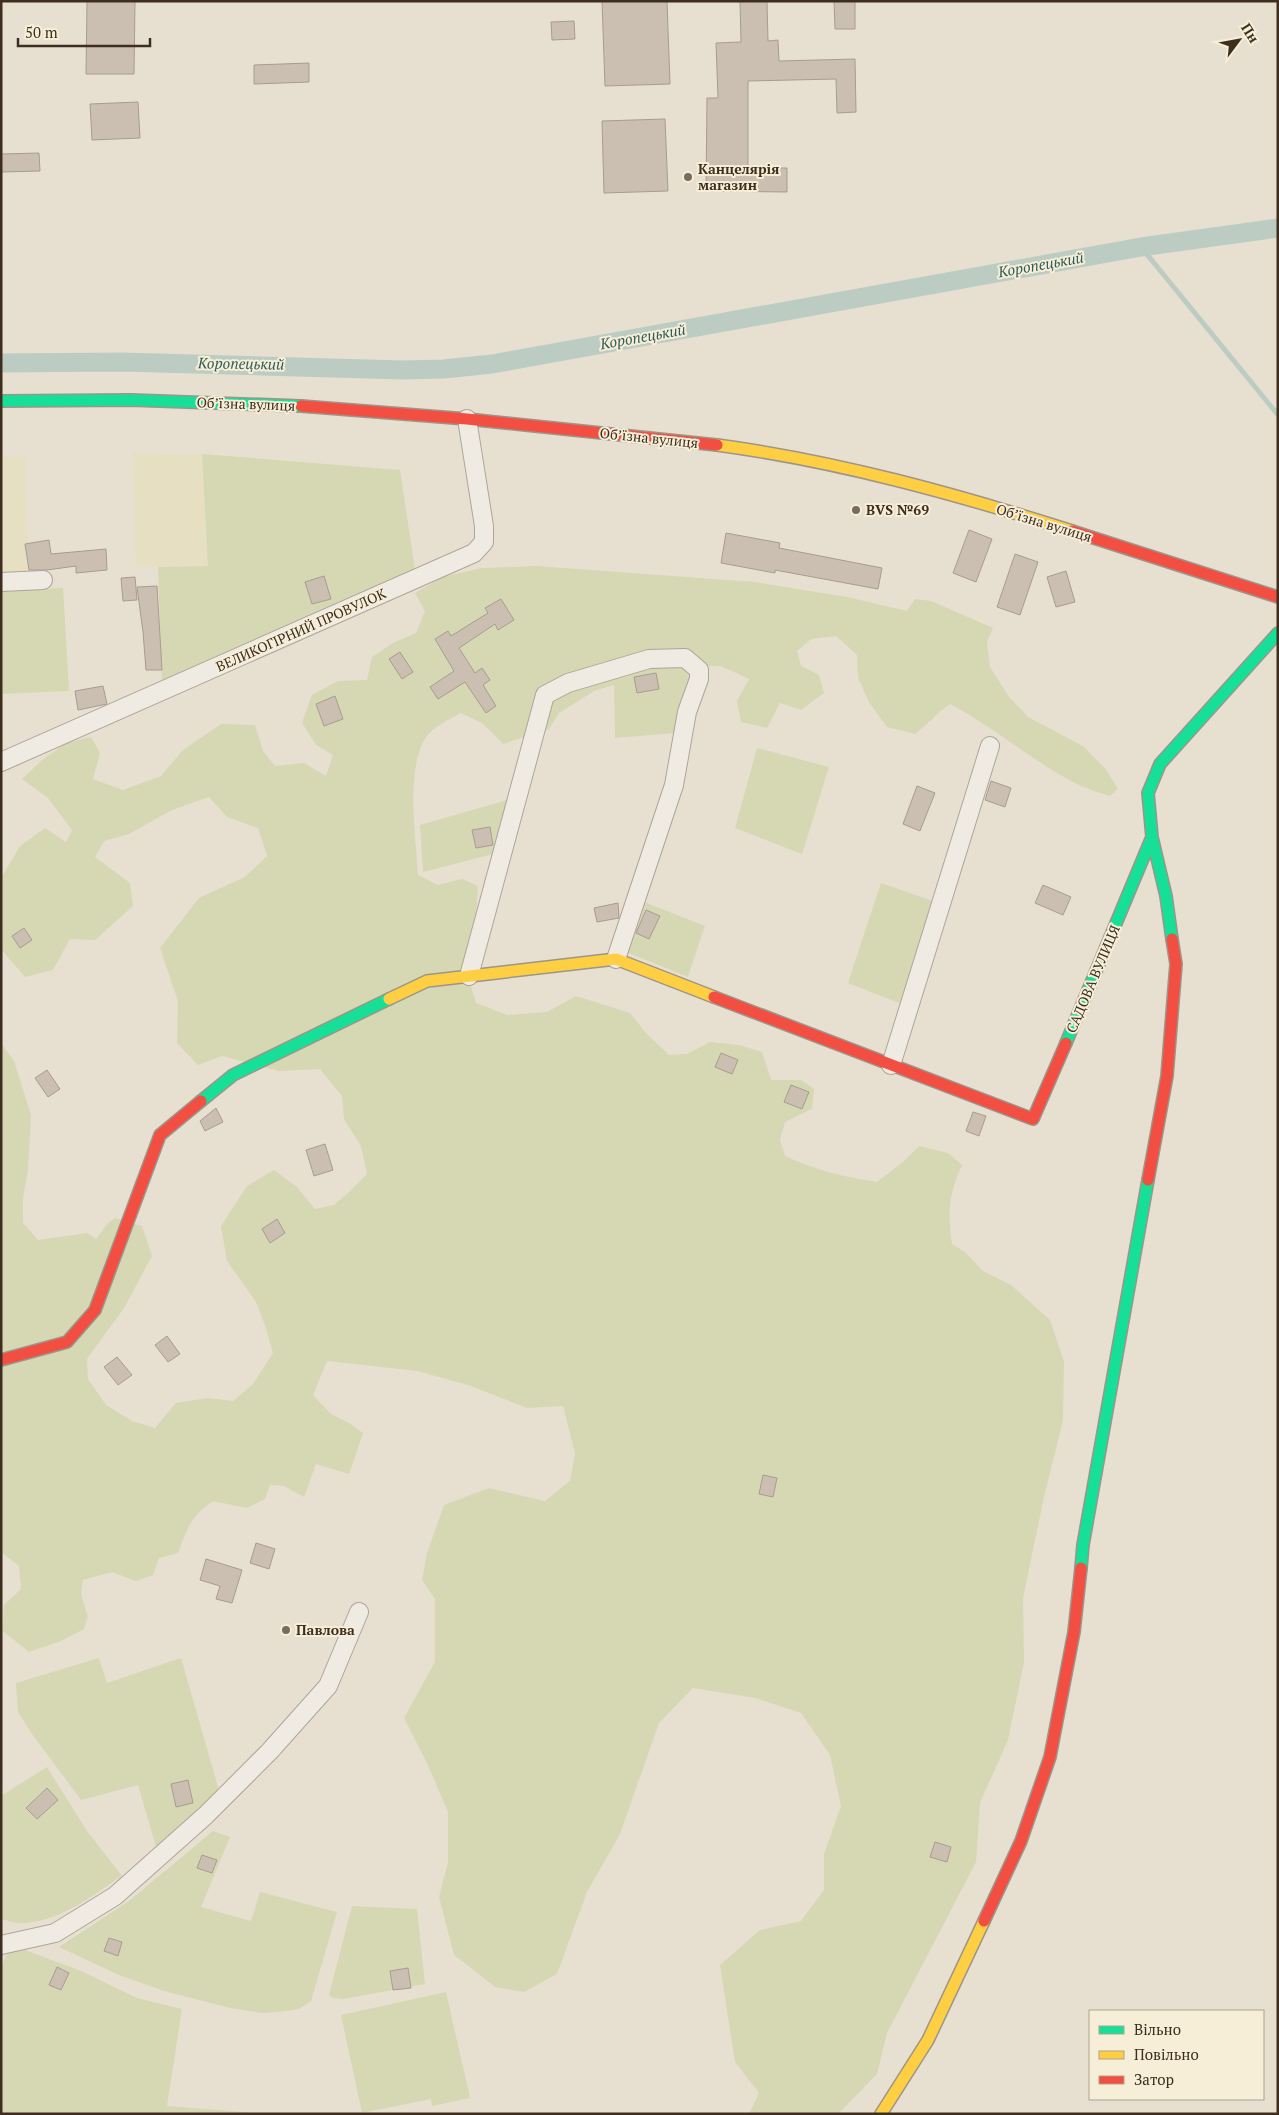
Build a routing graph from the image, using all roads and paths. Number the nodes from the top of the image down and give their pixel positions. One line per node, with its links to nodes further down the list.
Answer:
1 (1, 401): 2 (street, Обʼїзна вулиця)
2 (467, 420): 5 (street, Обʼїзна вулиця); 8 (street, ВЕЛИКОГІРНИЙ ПРОВУЛОК)
3 (43, 580): 4 (street)
4 (1, 582)
5 (1278, 597)
6 (1278, 633): 9 (street)
7 (990, 746): 12 (street)
8 (1, 762)
9 (1152, 837): 12 (street, САДОВА ВУЛИЦЯ); 16 (street)
10 (616, 959): 11 (street); 11 (street); 12 (street)
11 (469, 976): 13 (street)
12 (891, 1065)
13 (1, 1360)
14 (359, 1612): 15 (street)
15 (1, 1945)
16 (881, 2114)

